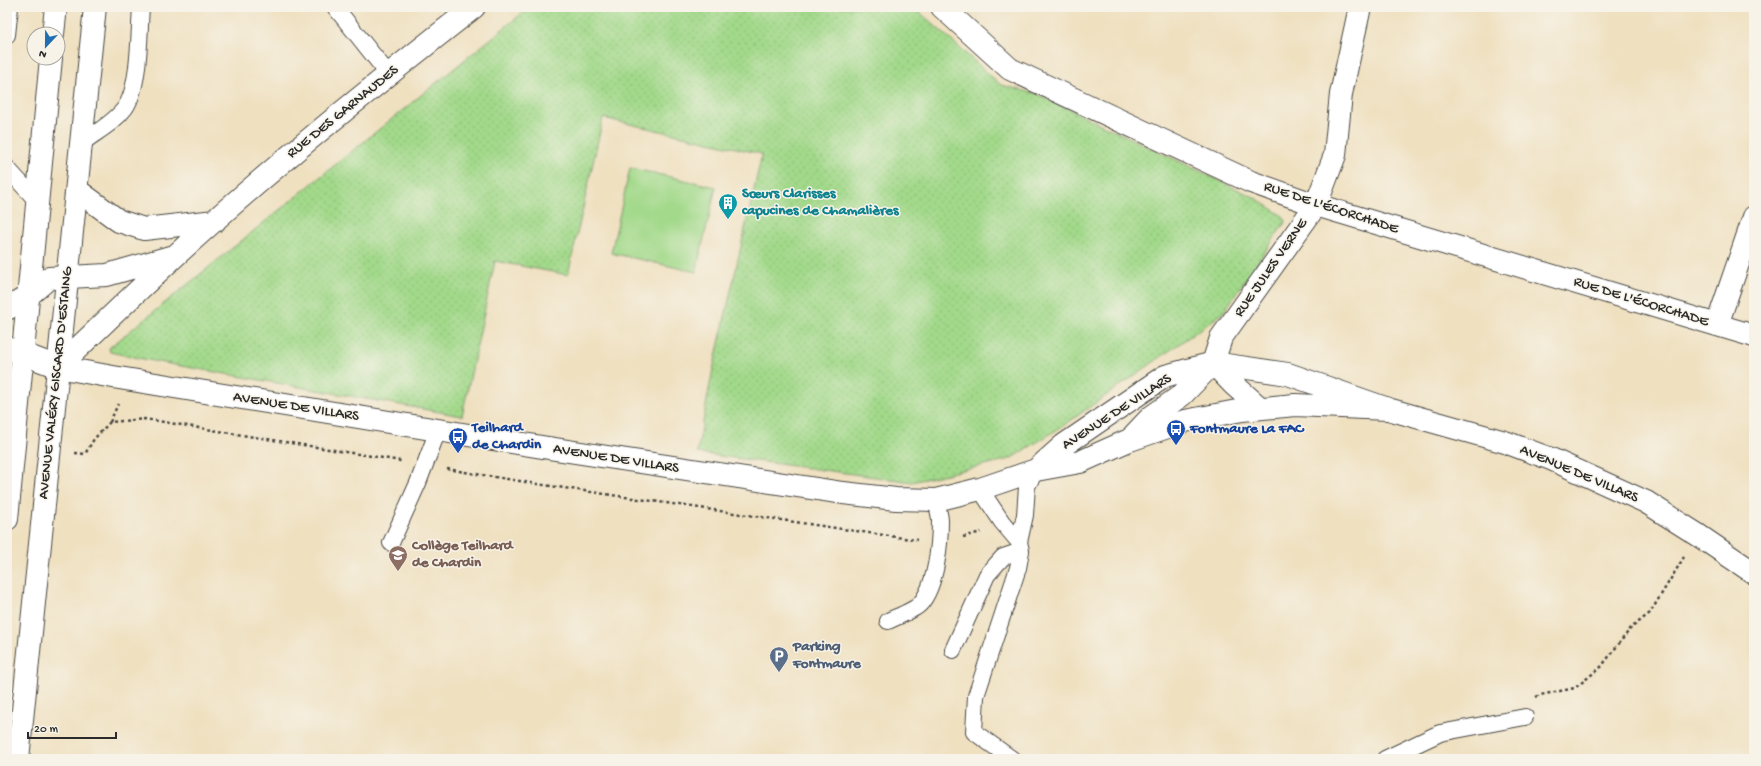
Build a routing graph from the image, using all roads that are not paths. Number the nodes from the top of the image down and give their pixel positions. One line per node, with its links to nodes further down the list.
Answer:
1 (10, 7): 10 (lane)
2 (56, 7): 9 (street)
3 (95, 7): 13 (street, AVENUE VALÉRY GISCARD D'ESTAING)
4 (141, 7): 13 (lane)
5 (335, 7): 12 (lane)
6 (474, 7): 12 (street, RUE DES GARNAUDES)
7 (942, 7): 17 (street, RUE DE L'ÉCORCHADE)
8 (1360, 7): 17 (street, RUE JULES VERNE)
9 (54, 26)
10 (7, 35)
11 (50, 66): 16 (street)
12 (389, 75): 19 (street, RUE DES GARNAUDES)
13 (82, 143): 15 (street, AVENUE VALÉRY GISCARD D'ESTAING)
14 (7, 168): 16 (lane)
15 (77, 190): 19 (street); 21 (street, AVENUE VALÉRY GISCARD D'ESTAING)
16 (37, 201): 22 (street)
17 (1316, 205): 24 (street, RUE DE L'ÉCORCHADE); 27 (street, RUE JULES VERNE)
18 (1754, 217): 24 (street)
19 (215, 221): 20 (street, RUE DES GARNAUDES)
20 (175, 256): 21 (street, RUE DES GARNAUDES); 28 (street, RUE DES GARNAUDES)
21 (68, 277): 22 (street, RUE DES GARNAUDES); 28 (street, AVENUE VALÉRY GISCARD D'ESTAING)
22 (28, 296): 23 (street); 26 (street)
23 (7, 309)
24 (1717, 325): 25 (street, RUE DE L'ÉCORCHADE)
25 (1754, 336)
26 (15, 351): 28 (street, AVENUE DE VILLARS); 36 (street)
27 (1213, 363): 29 (street); 30 (street, AVENUE DE VILLARS); 32 (street); 33 (street, AVENUE DE VILLARS)
28 (58, 367): 31 (street, AVENUE DE VILLARS); 43 (street, AVENUE VALÉRY GISCARD D'ESTAING)
29 (1260, 408): 30 (street, AVENUE DE VILLARS); 32 (street, AVENUE DE VILLARS)
30 (1388, 409): 39 (street, AVENUE DE VILLARS)
31 (438, 430): 35 (street, AVENUE DE VILLARS); 37 (lane)
32 (1127, 441): 33 (street, AVENUE DE VILLARS)
33 (1036, 470): 34 (street, AVENUE DE VILLARS); 38 (lane)
34 (980, 489): 35 (street, AVENUE DE VILLARS); 38 (lane)
35 (936, 500): 40 (lane)
36 (7, 519)
37 (391, 543)
38 (1020, 546): 41 (lane); 44 (lane)
39 (1754, 573)
40 (888, 621)
41 (953, 650)
42 (1525, 717): 45 (lane)
43 (18, 759)
44 (1012, 759)
45 (1385, 759)

